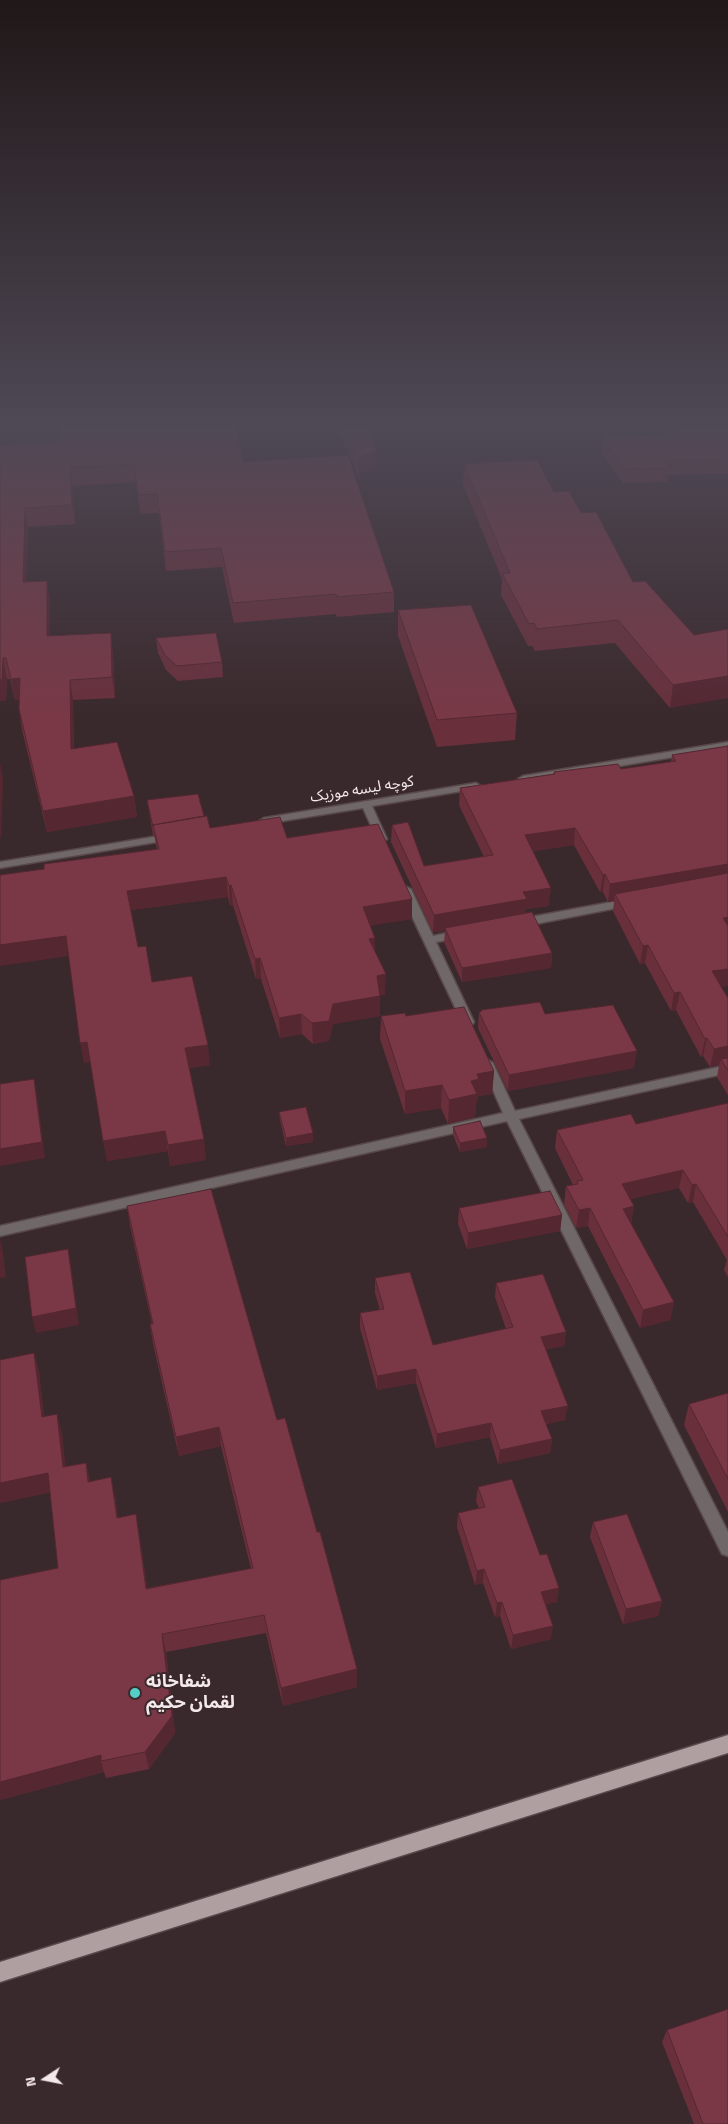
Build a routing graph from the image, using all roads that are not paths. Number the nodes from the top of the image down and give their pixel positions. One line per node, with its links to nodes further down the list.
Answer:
1 (728, 745): 2 (street)
2 (513, 780)
3 (484, 785): 4 (street, کوچه لیسه موزیک)
4 (366, 804): 5 (street, کوچه لیسه موزیک); 7 (street)
5 (250, 824)
6 (183, 835): 8 (street)
7 (387, 850)
8 (0, 865)
9 (400, 877): 13 (street)
10 (641, 901): 11 (street)
11 (506, 926)
12 (468, 933): 13 (street)
13 (429, 940): 14 (street)
14 (474, 1037)
15 (482, 1054): 17 (street)
16 (728, 1070): 17 (street)
17 (511, 1116): 18 (street); 19 (street)
18 (0, 1231)
19 (728, 1549)
20 (728, 1744): 21 (main road)
21 (0, 1972)

